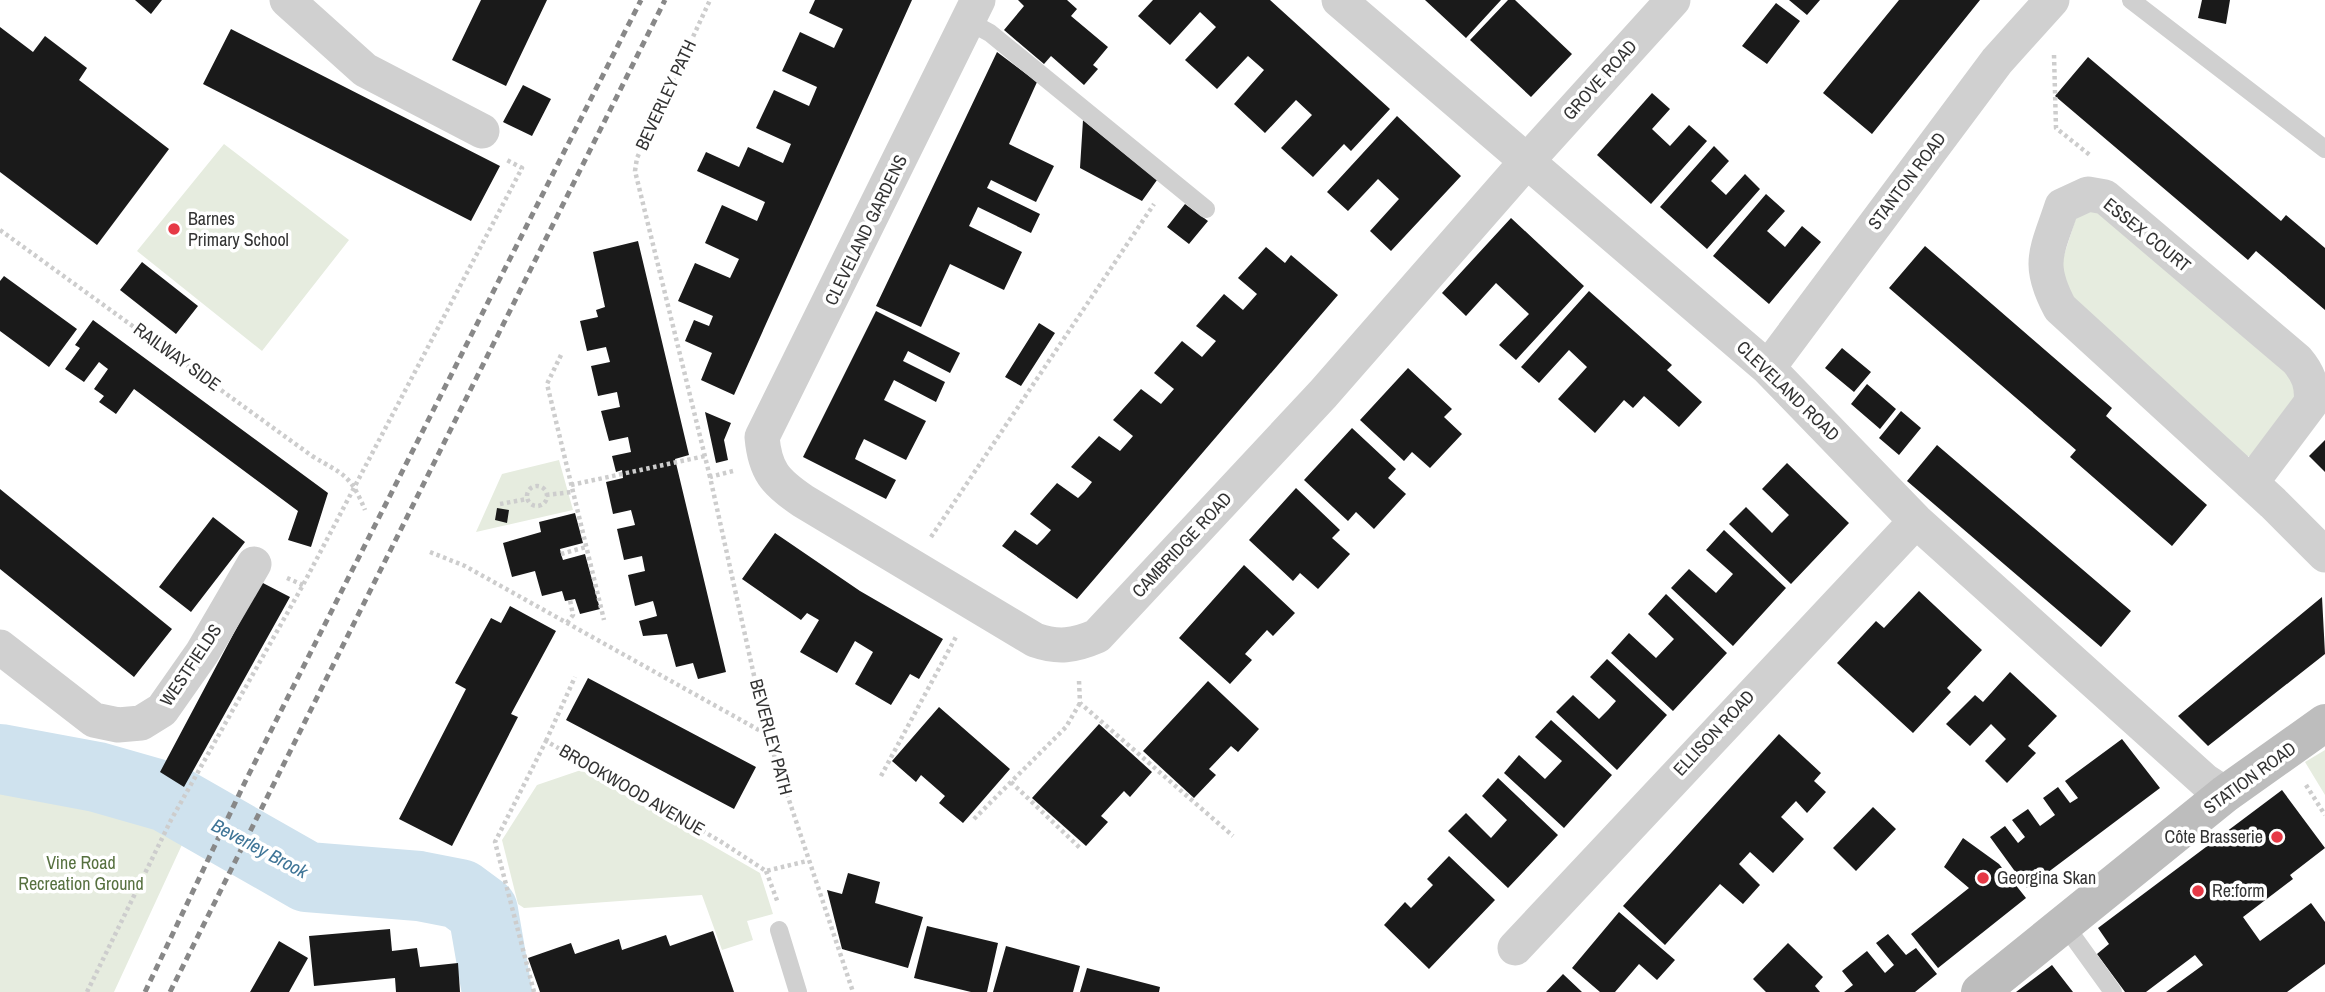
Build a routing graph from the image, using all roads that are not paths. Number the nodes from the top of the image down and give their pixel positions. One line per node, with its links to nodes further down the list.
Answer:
1 (287, 0): 7 (street)
2 (1339, 0): 9 (street, CLEVELAND ROAD)
3 (1673, 0): 9 (street, GROVE ROAD)
4 (2052, 0): 11 (street, STANTON ROAD)
5 (2132, 0): 8 (lane)
6 (973, 11): 10 (lane); 16 (street, CLEVELAND GARDENS)
7 (482, 131)
8 (2325, 149)
9 (1527, 161): 11 (street, CLEVELAND ROAD); 16 (street, CAMBRIDGE ROAD)
10 (1206, 209)
11 (1768, 368): 13 (street, CLEVELAND ROAD)
12 (2251, 483): 12 (street, ESSEX COURT); 14 (street, ESSEX COURT)
13 (1916, 522): 19 (street, CLEVELAND ROAD); 22 (street, ELLISON ROAD)
14 (2325, 555)
15 (254, 564): 17 (street, WESTFIELDS)
16 (974, 604)
17 (0, 647)
18 (2325, 723): 19 (main road, STATION ROAD)
19 (2225, 794): 20 (main road, STATION ROAD)
20 (2064, 924): 24 (main road, STATION ROAD); 25 (lane)
21 (779, 930): 23 (lane)
22 (1516, 947)
23 (798, 992)
24 (1980, 992)
25 (2113, 992)

